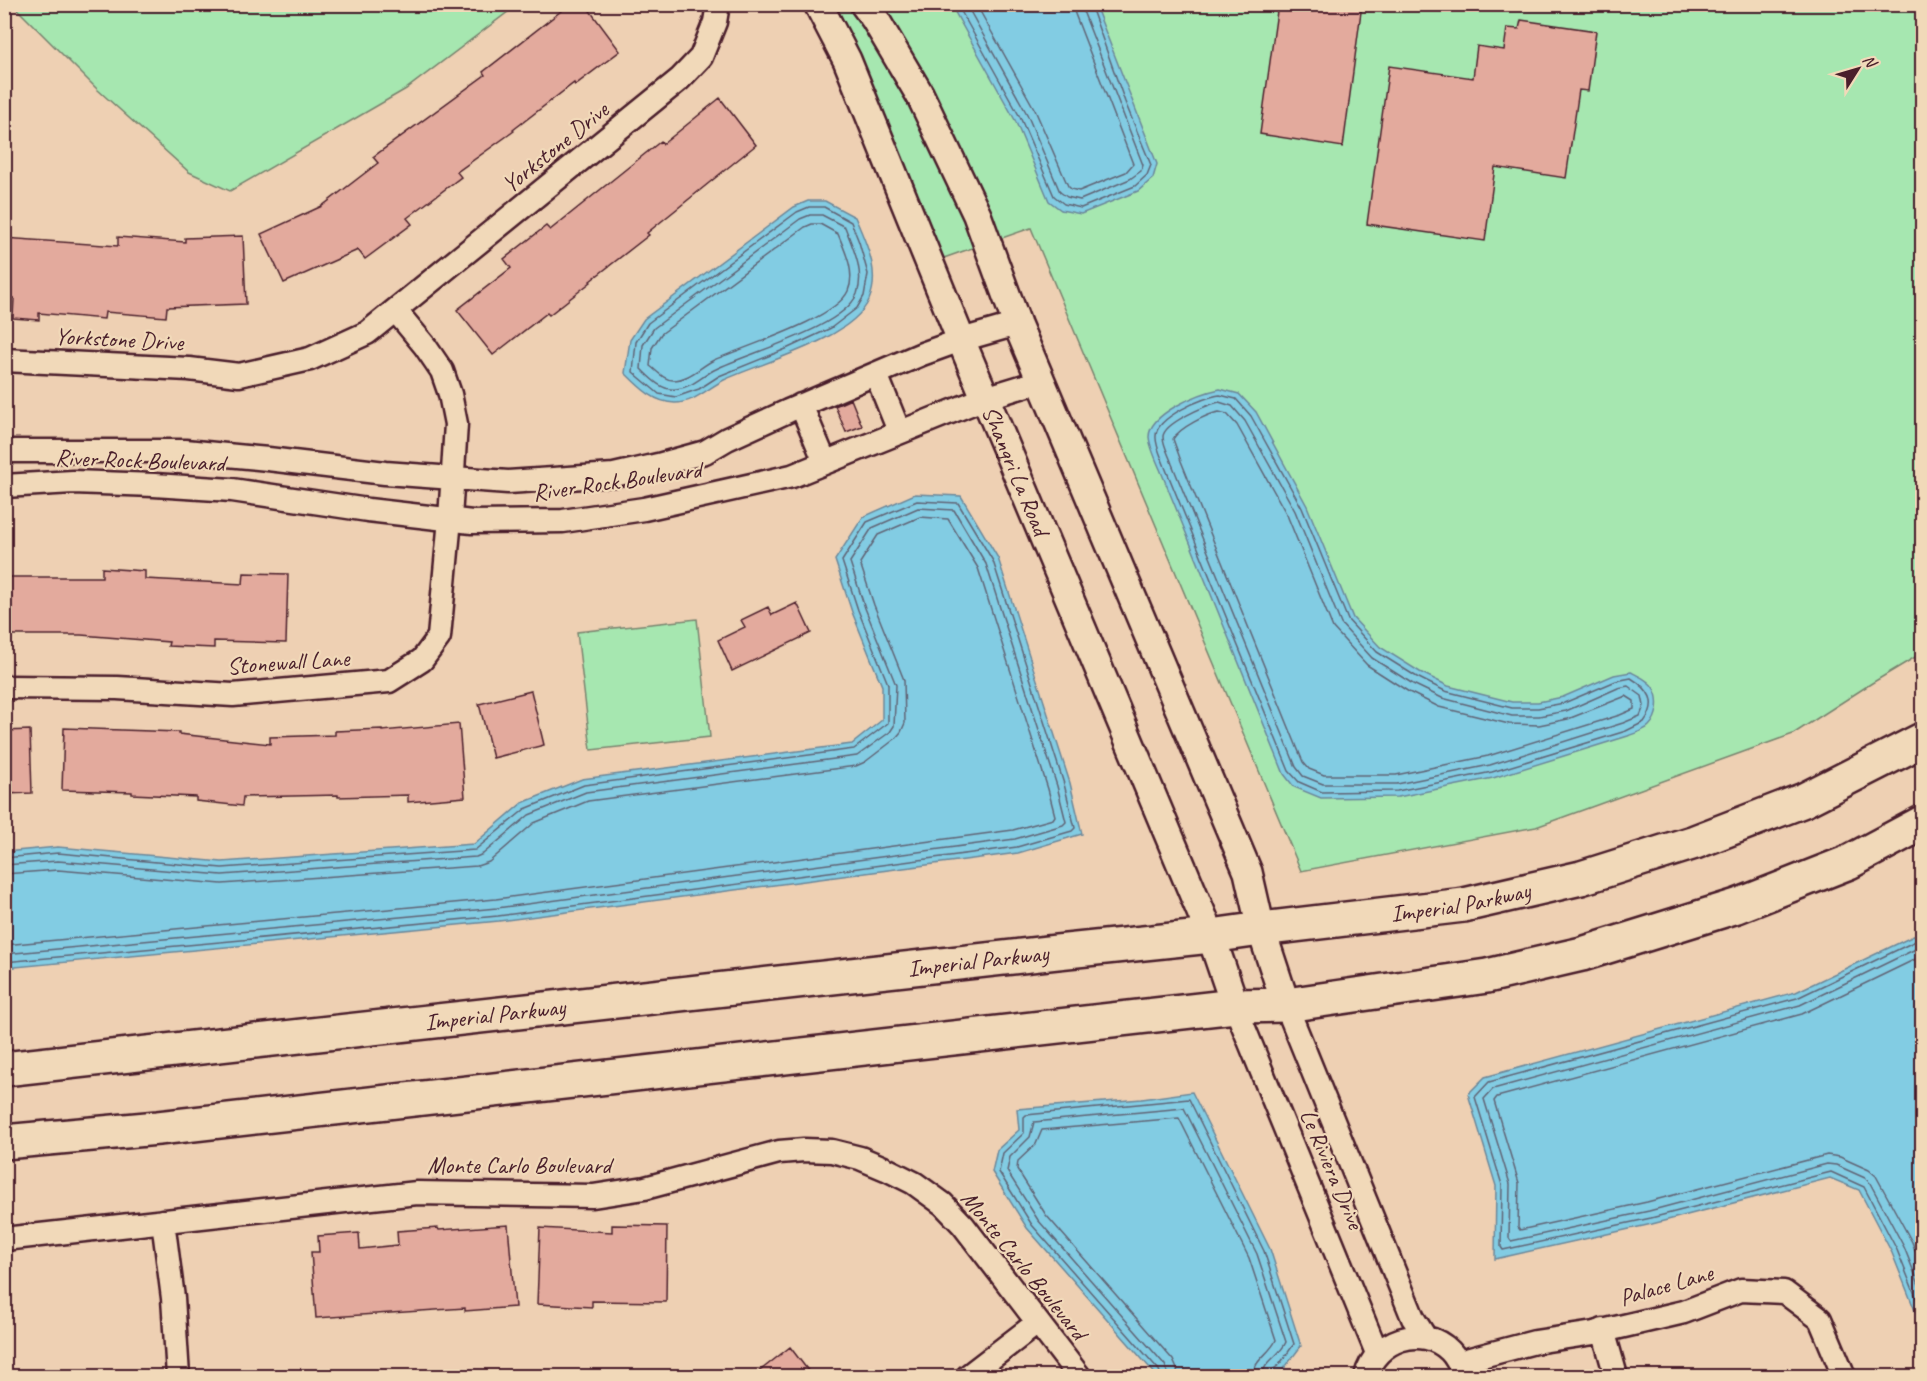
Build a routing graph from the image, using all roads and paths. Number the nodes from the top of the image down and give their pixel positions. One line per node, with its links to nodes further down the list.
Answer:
1 (718, 4): 4 (street, Yorkstone Drive)
2 (818, 4): 6 (street, Shangri La Road)
3 (864, 4): 5 (street)
4 (396, 311): 7 (street, Yorkstone Drive); 15 (street)
5 (1017, 324): 6 (street, River Rock Boulevard); 9 (street)
6 (961, 340): 8 (street, River Rock Boulevard); 10 (street, Shangri La Road)
7 (4, 360)
8 (876, 374): 11 (street, River Rock Boulevard); 12 (street)
9 (1041, 381): 10 (street, River Rock Boulevard); 21 (street)
10 (985, 398): 12 (street, River Rock Boulevard); 22 (street, Shangri La Road)
11 (801, 405): 14 (street); 15 (street, River Rock Boulevard)
12 (899, 431): 14 (street, River Rock Boulevard)
13 (4, 451): 15 (street, River Rock Boulevard)
14 (825, 462): 17 (street, River Rock Boulevard)
15 (453, 478): 17 (street)
16 (4, 486): 17 (street, River Rock Boulevard)
17 (450, 519): 18 (street, Stonewall Lane)
18 (4, 687)
19 (1923, 740): 21 (main road, Imperial Parkway)
20 (1923, 822): 23 (main road)
21 (1261, 929): 22 (main road, Imperial Parkway); 23 (street)
22 (1211, 936): 24 (street, Shangri La Road); 25 (main road, Imperial Parkway)
23 (1286, 1005): 24 (main road); 31 (street, Le Riviera Drive)
24 (1235, 1006): 26 (main road); 32 (street, Le Riviera Drive)
25 (4, 1069)
26 (4, 1142)
27 (163, 1221): 28 (street, Monte Carlo Boulevard); 29 (street, Monte Carlo Boulevard); 34 (street)
28 (4, 1239)
29 (1037, 1323): 35 (street); 36 (street, Monte Carlo Boulevard)
30 (1603, 1330): 33 (street, Palace Lane); 38 (street); 39 (street, Palace Lane)
31 (1425, 1337): 32 (street); 33 (street)
32 (1377, 1353): 37 (street)
33 (1461, 1369)
34 (178, 1377)
35 (968, 1377)
36 (1079, 1377)
37 (1366, 1377)
38 (1616, 1377)
39 (1844, 1377)

